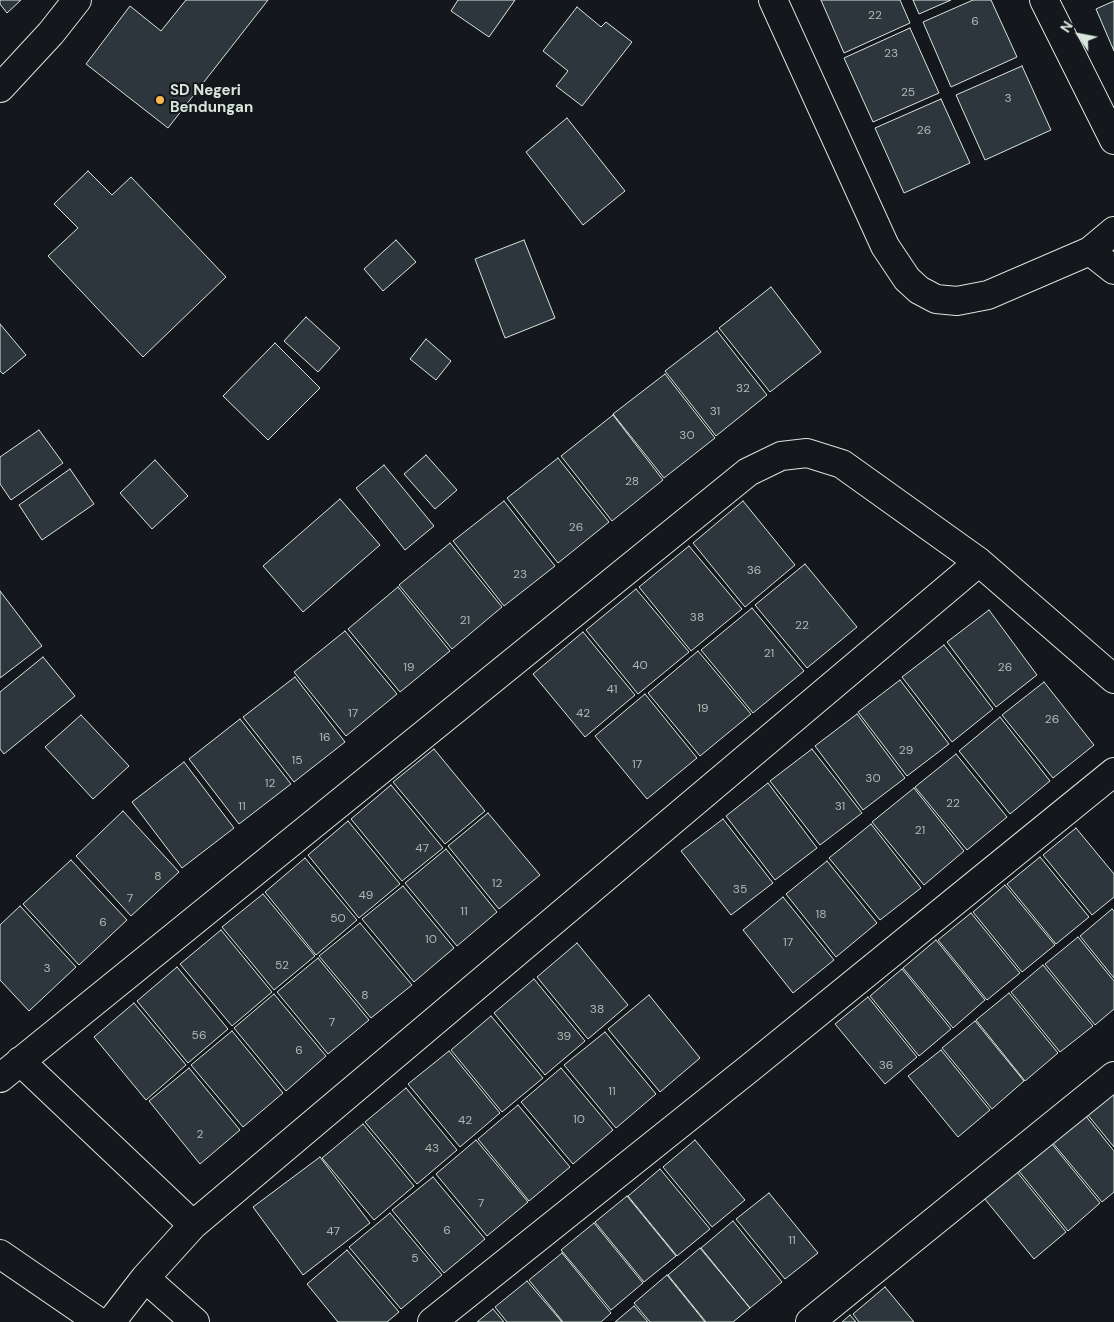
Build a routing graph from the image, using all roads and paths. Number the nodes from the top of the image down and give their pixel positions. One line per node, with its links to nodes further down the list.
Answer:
1 (77, 0): 4 (street)
2 (773, 0): 7 (street)
3 (1044, 0): 5 (street)
4 (0, 88)
5 (1114, 140)
6 (1114, 231): 7 (street)
7 (1090, 251): 8 (street)
8 (1114, 270)
9 (979, 562): 10 (street); 12 (street); 14 (street)
10 (1114, 679)
11 (1114, 772): 20 (street)
12 (10, 1070): 14 (street)
13 (1114, 1076): 21 (street)
14 (193, 1225): 16 (street)
15 (0, 1254): 17 (street)
16 (145, 1278): 18 (street); 19 (street)
17 (99, 1322)
18 (111, 1322)
19 (195, 1322)
20 (432, 1322)
21 (810, 1322)

